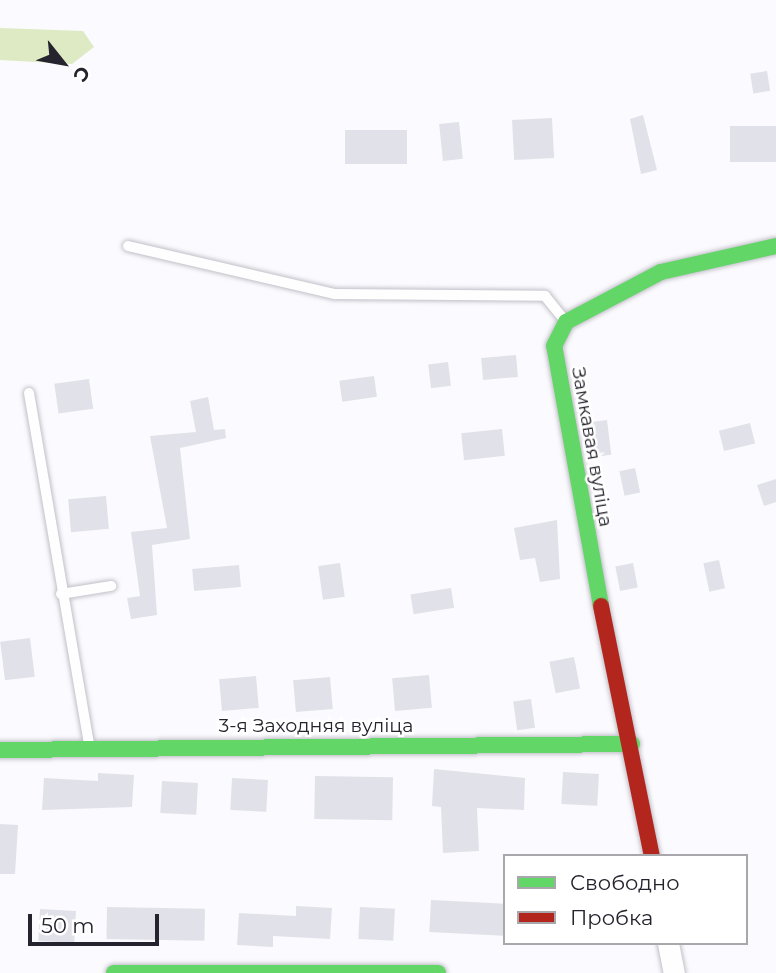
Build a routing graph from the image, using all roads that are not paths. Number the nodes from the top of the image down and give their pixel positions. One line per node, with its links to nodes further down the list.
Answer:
1 (128, 246): 3 (lane)
2 (776, 246): 3 (street)
3 (566, 322): 7 (street, Замкавая вуліца)
4 (29, 393): 6 (lane)
5 (111, 586): 6 (lane)
6 (61, 594): 8 (lane)
7 (632, 744): 8 (street, 3-я Заходняя вуліца); 10 (street, Замкавая вуліца)
8 (90, 749): 9 (street, 3-я Заходняя вуліца)
9 (0, 750)
10 (652, 854)
11 (668, 945): 14 (street)
12 (114, 973): 13 (street)
13 (438, 973)
14 (674, 973)

